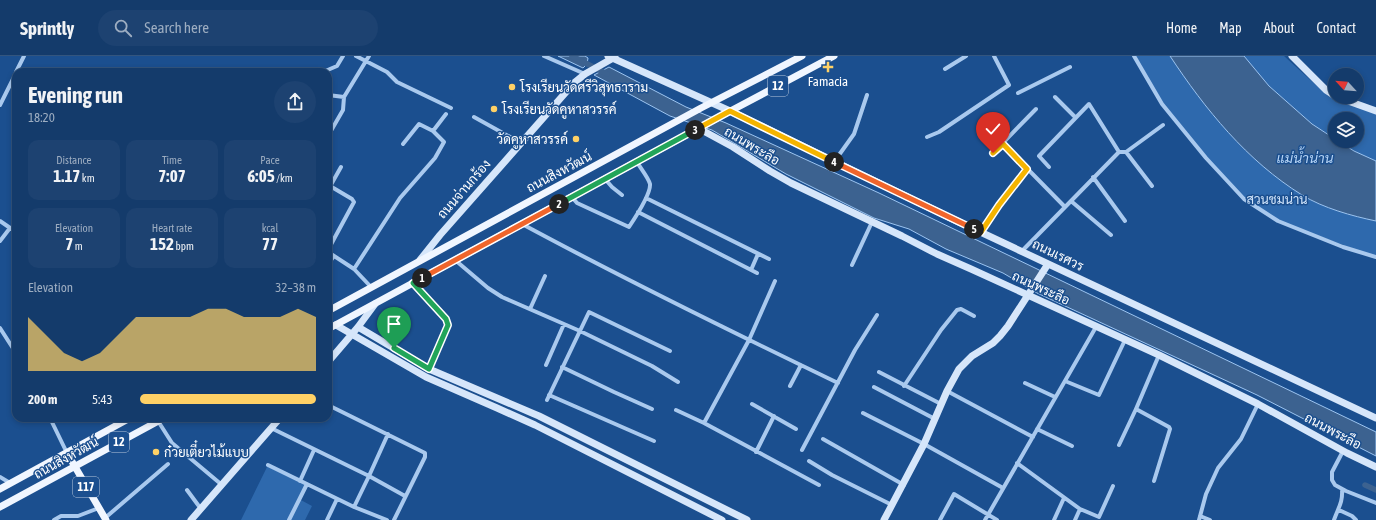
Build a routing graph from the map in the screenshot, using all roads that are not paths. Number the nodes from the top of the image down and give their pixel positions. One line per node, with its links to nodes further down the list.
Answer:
1 (24, 56): 15 (street)
2 (343, 56): 16 (street)
3 (356, 56): 13 (street)
4 (369, 56): 13 (street)
5 (544, 56): 18 (street)
6 (802, 56): 26 (main road, ถนนสิงหวัฒน์ / 12)
7 (834, 56): 31 (main road, 12)
8 (966, 56): 17 (street)
9 (994, 56): 40 (street)
10 (1134, 56): 75 (street)
11 (1292, 56): 20 (street)
12 (613, 57): 18 (street, ถนนจ่านกร้อง); 26 (street, ถนนเรศวร)
13 (366, 61): 24 (street); 29 (street)
14 (1070, 67): 21 (street)
15 (18, 68)
16 (332, 68)
17 (945, 69)
18 (585, 74): 41 (street, ถนนจ่านกร้อง)
19 (12, 80): 28 (street)
20 (1328, 91)
21 (1018, 93)
22 (867, 95): 48 (street)
23 (332, 96): 24 (street)
24 (344, 97): 38 (street)
25 (1055, 97): 35 (street)
26 (710, 103): 31 (street, ถนนเรศวร); 79 (main road, ถนนสิงหวัฒน์ / 12)
27 (1356, 104): 32 (street)
28 (0, 105)
29 (451, 108)
30 (1036, 108): 43 (street)
31 (730, 111): 37 (main road, 12); 48 (street, ถนนเรศวร)
32 (1376, 111)
33 (446, 114): 39 (street)
34 (474, 117): 41 (street)
35 (1075, 117): 44 (street); 50 (street)
36 (1163, 125): 45 (street)
37 (698, 128): 47 (main road, 12); 65 (street, ถนนพระลือ)
38 (332, 129)
39 (433, 131): 42 (street); 82 (street)
40 (927, 137)
41 (521, 143): 79 (street, ถนนจ่านกร้อง)
42 (403, 144)
43 (1003, 144): 46 (street); 51 (street)
44 (1119, 152): 45 (street); 52 (street)
45 (1126, 152): 55 (street)
46 (993, 153)
47 (637, 162): 53 (main road, 12); 59 (street)
48 (834, 162): 68 (street, ถนนเรศวร)
49 (341, 167): 54 (street)
50 (1049, 167)
51 (1027, 169): 61 (street); 68 (street)
52 (1093, 177): 60 (street); 64 (street)
53 (605, 179): 57 (street); 58 (main road, 12)
54 (332, 183)
55 (1152, 186)
56 (332, 189): 71 (street)
57 (622, 195)
58 (572, 197): 62 (street); 66 (main road, 12)
59 (646, 198): 62 (street); 73 (street)
60 (1071, 201): 61 (street); 69 (street)
61 (1065, 207): 72 (street)
62 (638, 212): 83 (street)
63 (0, 221): 67 (street)
64 (1125, 221)
65 (872, 222): 80 (street); 89 (street, ถนนพระลือ)
66 (522, 224): 78 (main road, 12); 103 (street)
67 (10, 228): 70 (street)
68 (981, 232): 72 (street, ถนนเรศวร)
69 (1111, 235)
70 (0, 241)
71 (332, 243)
72 (1022, 251): 81 (street, ถนนเรศวร)
73 (758, 254): 77 (street); 83 (street)
74 (334, 256): 76 (street); 82 (street)
75 (1376, 257)
76 (332, 259)
77 (769, 259)
78 (455, 260): 87 (main road, 12); 92 (street)
79 (419, 261): 88 (main road, ถนนสิงหวัฒน์ / 12)
80 (852, 265)
81 (1046, 267): 89 (street); 134 (street, ถนนเรศวร)
82 (354, 269): 88 (street)
83 (751, 270): 84 (street)
84 (757, 273)
85 (545, 276): 92 (street)
86 (775, 281): 103 (street)
87 (413, 283): 90 (main road, 12); 112 (street)
88 (371, 287): 91 (main road, ถนนสิงหวัฒน์ / 12)
89 (1029, 293): 97 (street, ถนนพระลือ); 121 (street)
90 (375, 304): 96 (main road, 12); 99 (street)
91 (332, 309)
92 (530, 309): 95 (street)
93 (877, 315): 116 (street)
94 (974, 316): 119 (street)
95 (564, 324): 101 (street); 109 (street)
96 (336, 325): 98 (main road, 12); 102 (street)
97 (1096, 326): 104 (street, ถนนพระลือ); 114 (street)
98 (332, 327)
99 (358, 327): 102 (street); 112 (street)
100 (0, 328): 105 (street)
101 (580, 331): 106 (street); 111 (street); 115 (street)
102 (352, 334): 108 (street); 197 (street)
103 (749, 340): 110 (street); 141 (street)
104 (1125, 340): 107 (street, ถนนพระลือ); 114 (street)
105 (12, 348)
106 (670, 351)
107 (1158, 355): 127 (street, ถนนพระลือ); 130 (street)
108 (332, 357)
109 (546, 365)
110 (801, 365): 116 (street); 118 (street)
111 (562, 367): 122 (street); 129 (street)
112 (429, 369): 198 (street)
113 (879, 372): 119 (street)
114 (1064, 381): 123 (street)
115 (678, 382)
116 (838, 383): 153 (street)
117 (1025, 383): 123 (street)
118 (790, 386)
119 (904, 386): 126 (street)
120 (874, 387): 135 (street)
121 (947, 390): 126 (street); 146 (street)
122 (549, 395): 124 (street); 148 (street)
123 (1055, 397): 144 (street)
124 (547, 400)
125 (752, 404): 133 (street)
126 (941, 404): 135 (street)
127 (1258, 404): 154 (street, ถนนพระลือ); 189 (street)
128 (332, 406): 145 (street)
129 (652, 409)
130 (1136, 409): 150 (street); 166 (street)
131 (676, 410): 141 (street)
132 (863, 413): 149 (street)
133 (774, 416): 143 (street); 155 (street)
134 (1376, 418)
135 (936, 419): 149 (street)
136 (52, 422): 156 (street)
137 (123, 422): 156 (main road, ถนนสิงหวัฒน์ / 12)
138 (157, 422): 161 (main road, ถนนสิงหวัฒน์ / 12)
139 (162, 422): 169 (street)
140 (276, 422): 142 (street)
141 (704, 423): 155 (street)
142 (271, 428): 152 (street); 169 (street)
143 (796, 429)
144 (1037, 429): 146 (street); 151 (street)
145 (388, 434): 163 (street); 177 (street)
146 (1033, 437): 158 (street)
147 (823, 439): 171 (street)
148 (654, 441)
149 (924, 444): 171 (street); 173 (street)
150 (1119, 445)
151 (1072, 446)
152 (314, 450): 163 (street); 165 (street)
153 (802, 450)
154 (1343, 451): 162 (street, ถนนพระลือ); 175 (street)
155 (756, 452): 170 (street)
156 (67, 453): 161 (main road, 117); 167 (main road, ถนนสิงหวัฒน์ / 12)
157 (809, 461): 181 (street)
158 (1017, 463): 173 (street); 178 (street)
159 (168, 464): 190 (street)
160 (268, 465): 165 (street)
161 (74, 467): 182 (main road, ถนนสิงหวัฒน์ / 12); 184 (main road, 117)
162 (1376, 467)
163 (369, 476): 177 (street); 183 (street)
164 (0, 477): 167 (street)
165 (300, 481): 168 (street)
166 (1154, 481)
167 (11, 483): 174 (main road, ถนนสิงหวัฒน์ / 12)
168 (307, 484): 179 (street); 193 (street)
169 (222, 485): 185 (street)
170 (819, 485)
171 (904, 485): 181 (street)
172 (1113, 486): 186 (street)
173 (1003, 488): 188 (street)
174 (0, 489)
175 (1342, 489): 180 (street); 187 (street)
176 (187, 490): 185 (street)
177 (405, 496): 196 (street)
178 (1064, 498): 186 (street); 203 (street)
179 (337, 499): 183 (street); 194 (street)
180 (1376, 503)
181 (892, 505): 199 (street)
182 (0, 507)
183 (354, 507): 195 (street)
184 (99, 508): 190 (main road, 117); 191 (street)
185 (201, 509): 192 (street)
186 (1080, 509): 204 (street)
187 (1339, 510): 206 (street); 207 (street)
188 (989, 514): 200 (street); 201 (street); 202 (street)
189 (1200, 518): 205 (street)
190 (106, 519)
191 (54, 520)
192 (192, 520)
193 (289, 520)
194 (327, 520)
195 (387, 520)
196 (394, 520)
197 (722, 520)
198 (747, 520)
199 (884, 520)
200 (940, 520)
201 (985, 520)
202 (997, 520)
203 (1054, 520)
204 (1075, 520)
205 (1210, 520)
206 (1334, 520)
207 (1356, 520)

